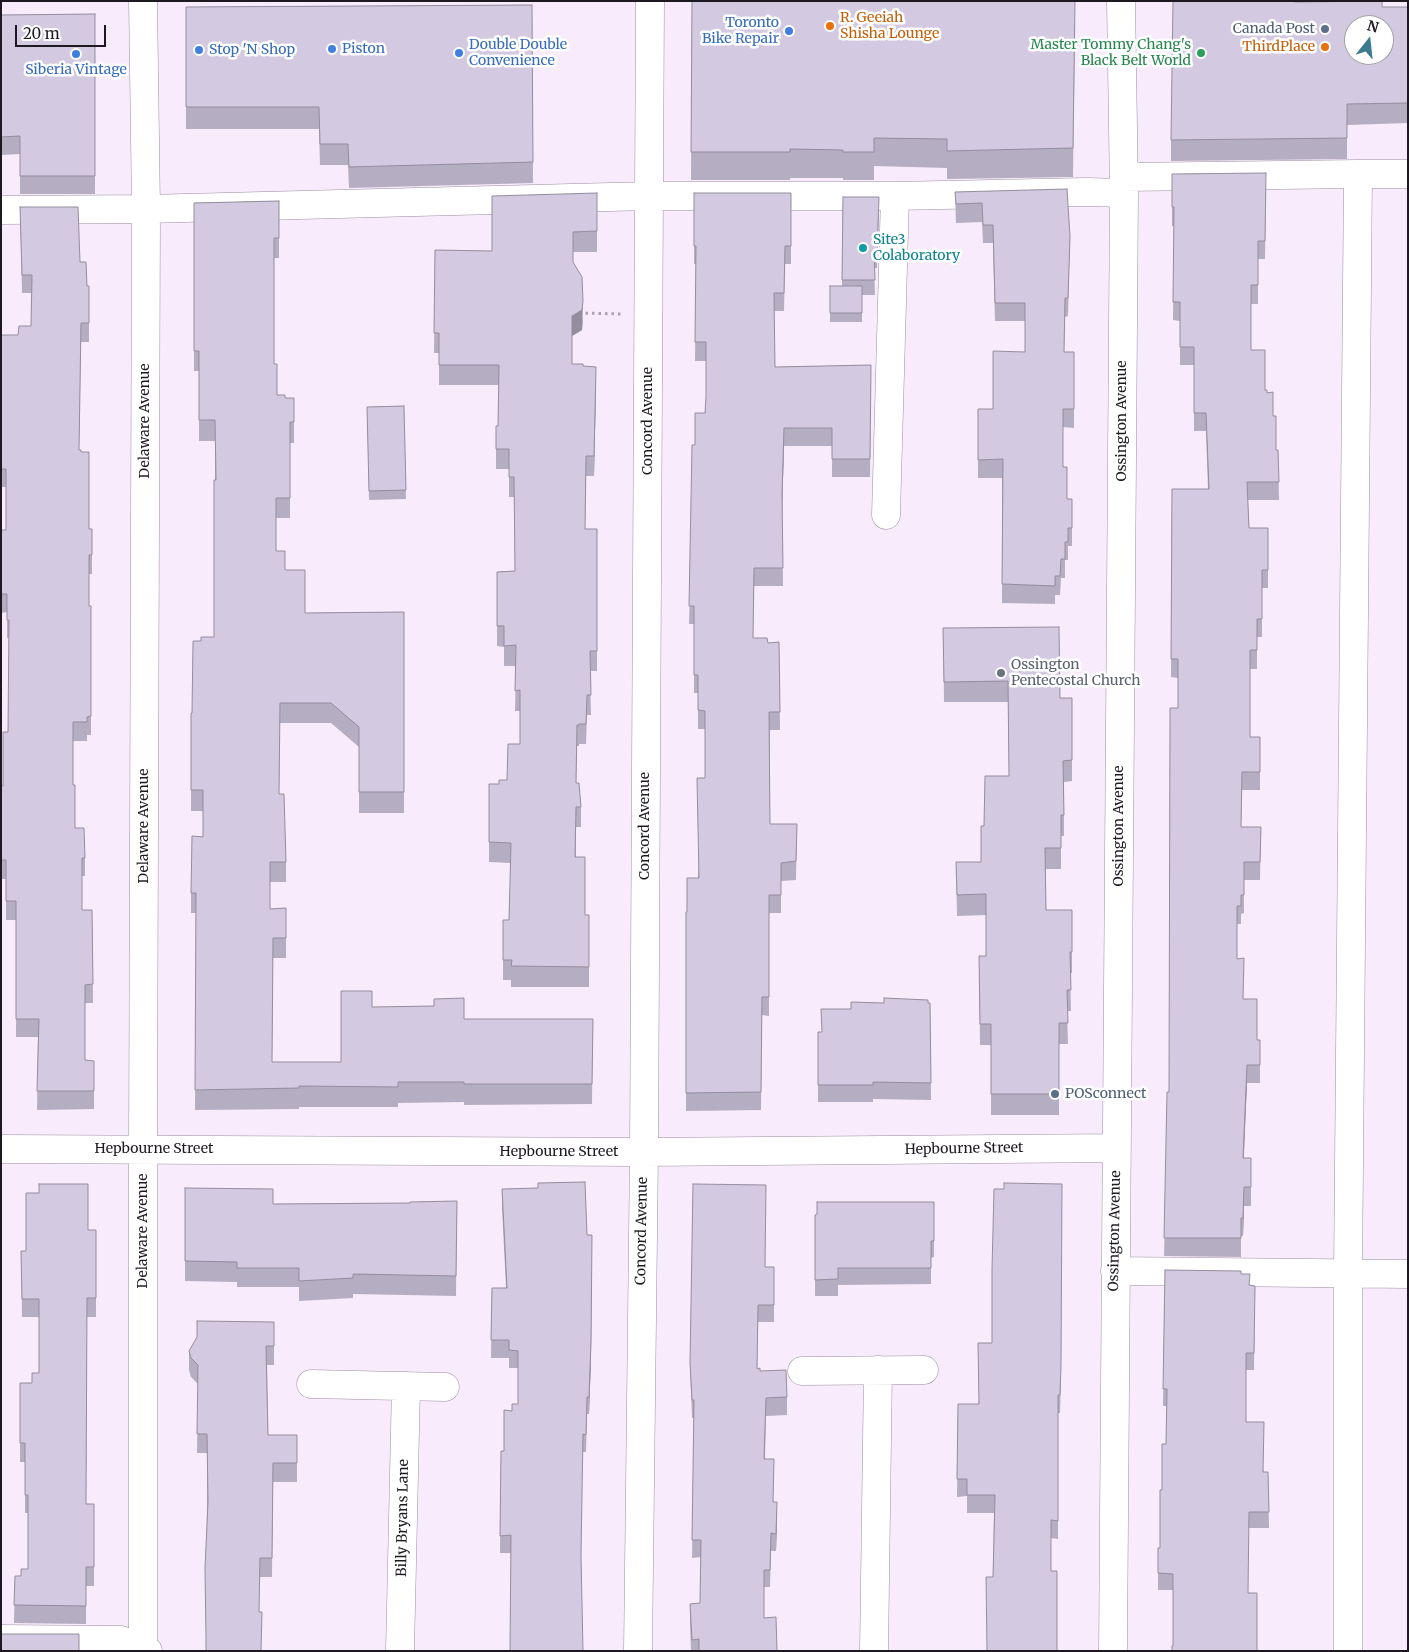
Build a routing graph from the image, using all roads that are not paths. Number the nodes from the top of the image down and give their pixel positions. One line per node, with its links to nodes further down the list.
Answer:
1 (143, 1): 9 (street, Delaware Avenue)
2 (650, 1): 7 (street, Concord Avenue)
3 (1121, 1): 6 (street, Ossington Avenue)
4 (1358, 174): 5 (street); 6 (street); 17 (street)
5 (1408, 174)
6 (1124, 185): 8 (street); 12 (street, Ossington Avenue)
7 (649, 196): 8 (street); 9 (street); 15 (street, Concord Avenue)
8 (895, 196): 11 (street)
9 (146, 209): 10 (street); 14 (street, Delaware Avenue)
10 (1, 210)
11 (886, 515)
12 (1116, 1148): 15 (street, Hepbourne Street); 16 (street, Ossington Avenue)
13 (1, 1149): 14 (street, Hepbourne Street)
14 (143, 1149): 15 (street, Hepbourne Street); 26 (street, Delaware Avenue)
15 (644, 1152): 28 (street, Concord Avenue)
16 (1115, 1271): 17 (street); 30 (street, Ossington Avenue)
17 (1348, 1273): 18 (street); 31 (street)
18 (1408, 1274)
19 (878, 1370): 20 (street); 21 (street); 29 (street)
20 (924, 1370)
21 (802, 1371)
22 (311, 1384): 23 (street)
23 (406, 1386): 24 (street); 27 (street, Billy Bryans Lane)
24 (445, 1387)
25 (1, 1639): 26 (street)
26 (145, 1650)
27 (400, 1651)
28 (638, 1651)
29 (874, 1651)
30 (1113, 1651)
31 (1348, 1651)

